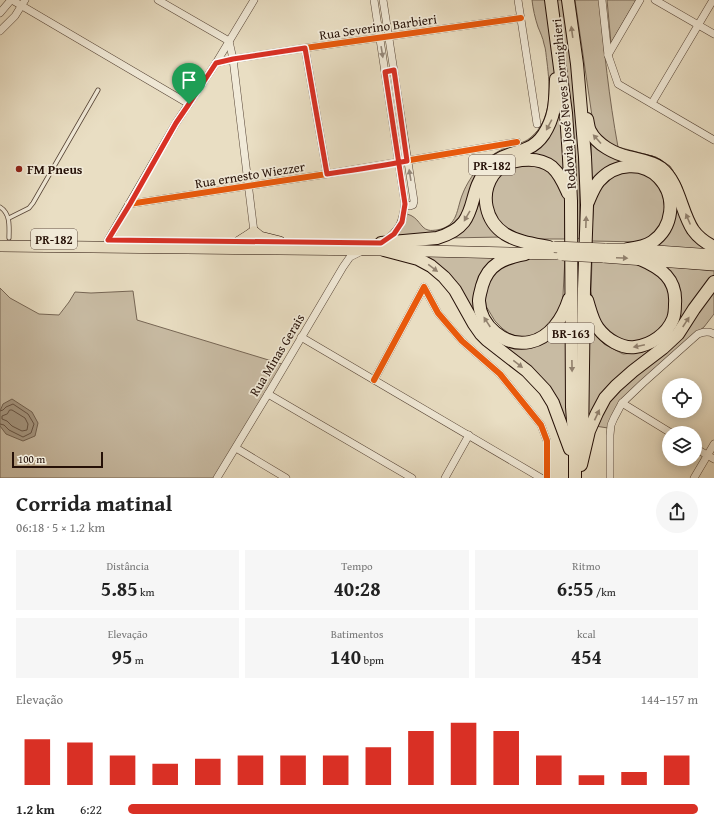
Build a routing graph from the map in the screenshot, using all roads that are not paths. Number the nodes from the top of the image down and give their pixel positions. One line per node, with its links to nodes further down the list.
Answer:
1 (11, 0): 13 (street); 14 (street)
2 (158, 0): 21 (street)
3 (254, 0): 21 (street)
4 (374, 0): 20 (street)
5 (383, 0): 19 (street)
6 (518, 0): 15 (street)
7 (551, 0): 22 (highway, Rodovia José Neves Formighieri / BR-163)
8 (568, 0): 27 (highway, Rodovia José Neves Formighieri / BR-163, one-way to 8)
9 (602, 0): 24 (street)
10 (640, 0): 24 (street)
11 (655, 0): 16 (street)
12 (713, 0): 16 (street)
13 (23, 3): 17 (street); 32 (street)
14 (0, 13)
15 (521, 18): 19 (street, Rua Severino Barbieri); 35 (street)
16 (698, 25): 18 (street); 31 (street)
17 (0, 31)
18 (714, 34)
19 (389, 37): 20 (street, Rua Severino Barbieri); 28 (street)
20 (379, 38): 23 (street, Rua Severino Barbieri); 29 (street, one-way to 29)
21 (229, 42): 25 (street); 26 (street)
22 (558, 45): 42 (highway, Rodovia José Neves Formighieri / BR-163); 54 (highway, PR-182, one-way to 54)
23 (305, 48): 25 (street, Rua Severino Barbieri); 40 (street)
24 (608, 55): 31 (street)
25 (233, 59): 26 (street, Rua Severino Barbieri); 41 (street)
26 (216, 63): 32 (street)
27 (577, 64): 45 (highway, Rodovia José Neves Formighieri / BR-163); 55 (highway, one-way to 27)
28 (394, 70): 29 (street); 33 (street)
29 (385, 72): 34 (street)
30 (98, 90): 47 (lane)
31 (652, 103): 36 (street)
32 (189, 104): 43 (street)
33 (400, 113): 34 (street); 38 (street)
34 (391, 115): 39 (street)
35 (537, 124)
36 (714, 140)
37 (517, 142): 38 (street, Rua ernesto Wiezzer)
38 (407, 161): 39 (street, Rua ernesto Wiezzer); 44 (street, one-way to 38)
39 (399, 163): 40 (street, Rua ernesto Wiezzer); 44 (street)
40 (327, 174): 41 (street, Rua ernesto Wiezzer)
41 (248, 186): 43 (street, Rua ernesto Wiezzer); 48 (street)
42 (571, 201): 56 (highway); 65 (highway, BR-163)
43 (130, 204): 50 (street)
44 (405, 204): 54 (street)
45 (587, 205): 57 (highway); 66 (highway, BR-163, one-way to 45)
46 (0, 208): 47 (lane)
47 (9, 218): 49 (lane)
48 (254, 232): 51 (main road); 52 (main road)
49 (5, 238): 50 (main road, PR-182)
50 (108, 240): 51 (main road, PR-182)
51 (239, 242): 52 (main road, PR-182)
52 (280, 242): 54 (main road, PR-182)
53 (0, 246): 58 (main road, PR-182)
54 (382, 247): 56 (main road); 58 (main road, PR-182); 60 (main road, PR-182); 78 (highway, one-way to 78)
55 (714, 247)
56 (553, 249): 59 (main road, bridge); 60 (main road, PR-182)
57 (628, 249): 59 (main road); 61 (main road)
58 (364, 250): 68 (street, Rua Minas Gerais)
59 (604, 253): 62 (main road, one-way to 62)
60 (525, 254): 65 (highway, one-way to 60)
61 (714, 255)
62 (640, 259): 63 (main road); 66 (highway, one-way to 66)
63 (714, 266)
64 (714, 282): 78 (highway, one-way to 64)
65 (571, 288): 78 (highway, BR-163, one-way to 78)
66 (584, 289): 78 (highway, BR-163)
67 (712, 333): 71 (street)
68 (301, 337): 69 (street); 70 (street, Rua Minas Gerais)
69 (374, 380): 73 (street); 84 (street)
70 (268, 394): 75 (street, Rua Minas Gerais); 81 (street)
71 (622, 403): 72 (street); 86 (street)
72 (662, 427)
73 (469, 436): 82 (street); 83 (street)
74 (714, 444): 77 (street)
75 (236, 448): 79 (street, Rua Minas Gerais); 80 (street)
76 (702, 452): 77 (street)
77 (711, 457): 87 (street)
78 (577, 470): 85 (highway, BR-163)
79 (217, 478)
80 (286, 478)
81 (412, 478)
82 (445, 478)
83 (541, 478)
84 (547, 478)
85 (581, 478)
86 (610, 478)
87 (694, 478)

